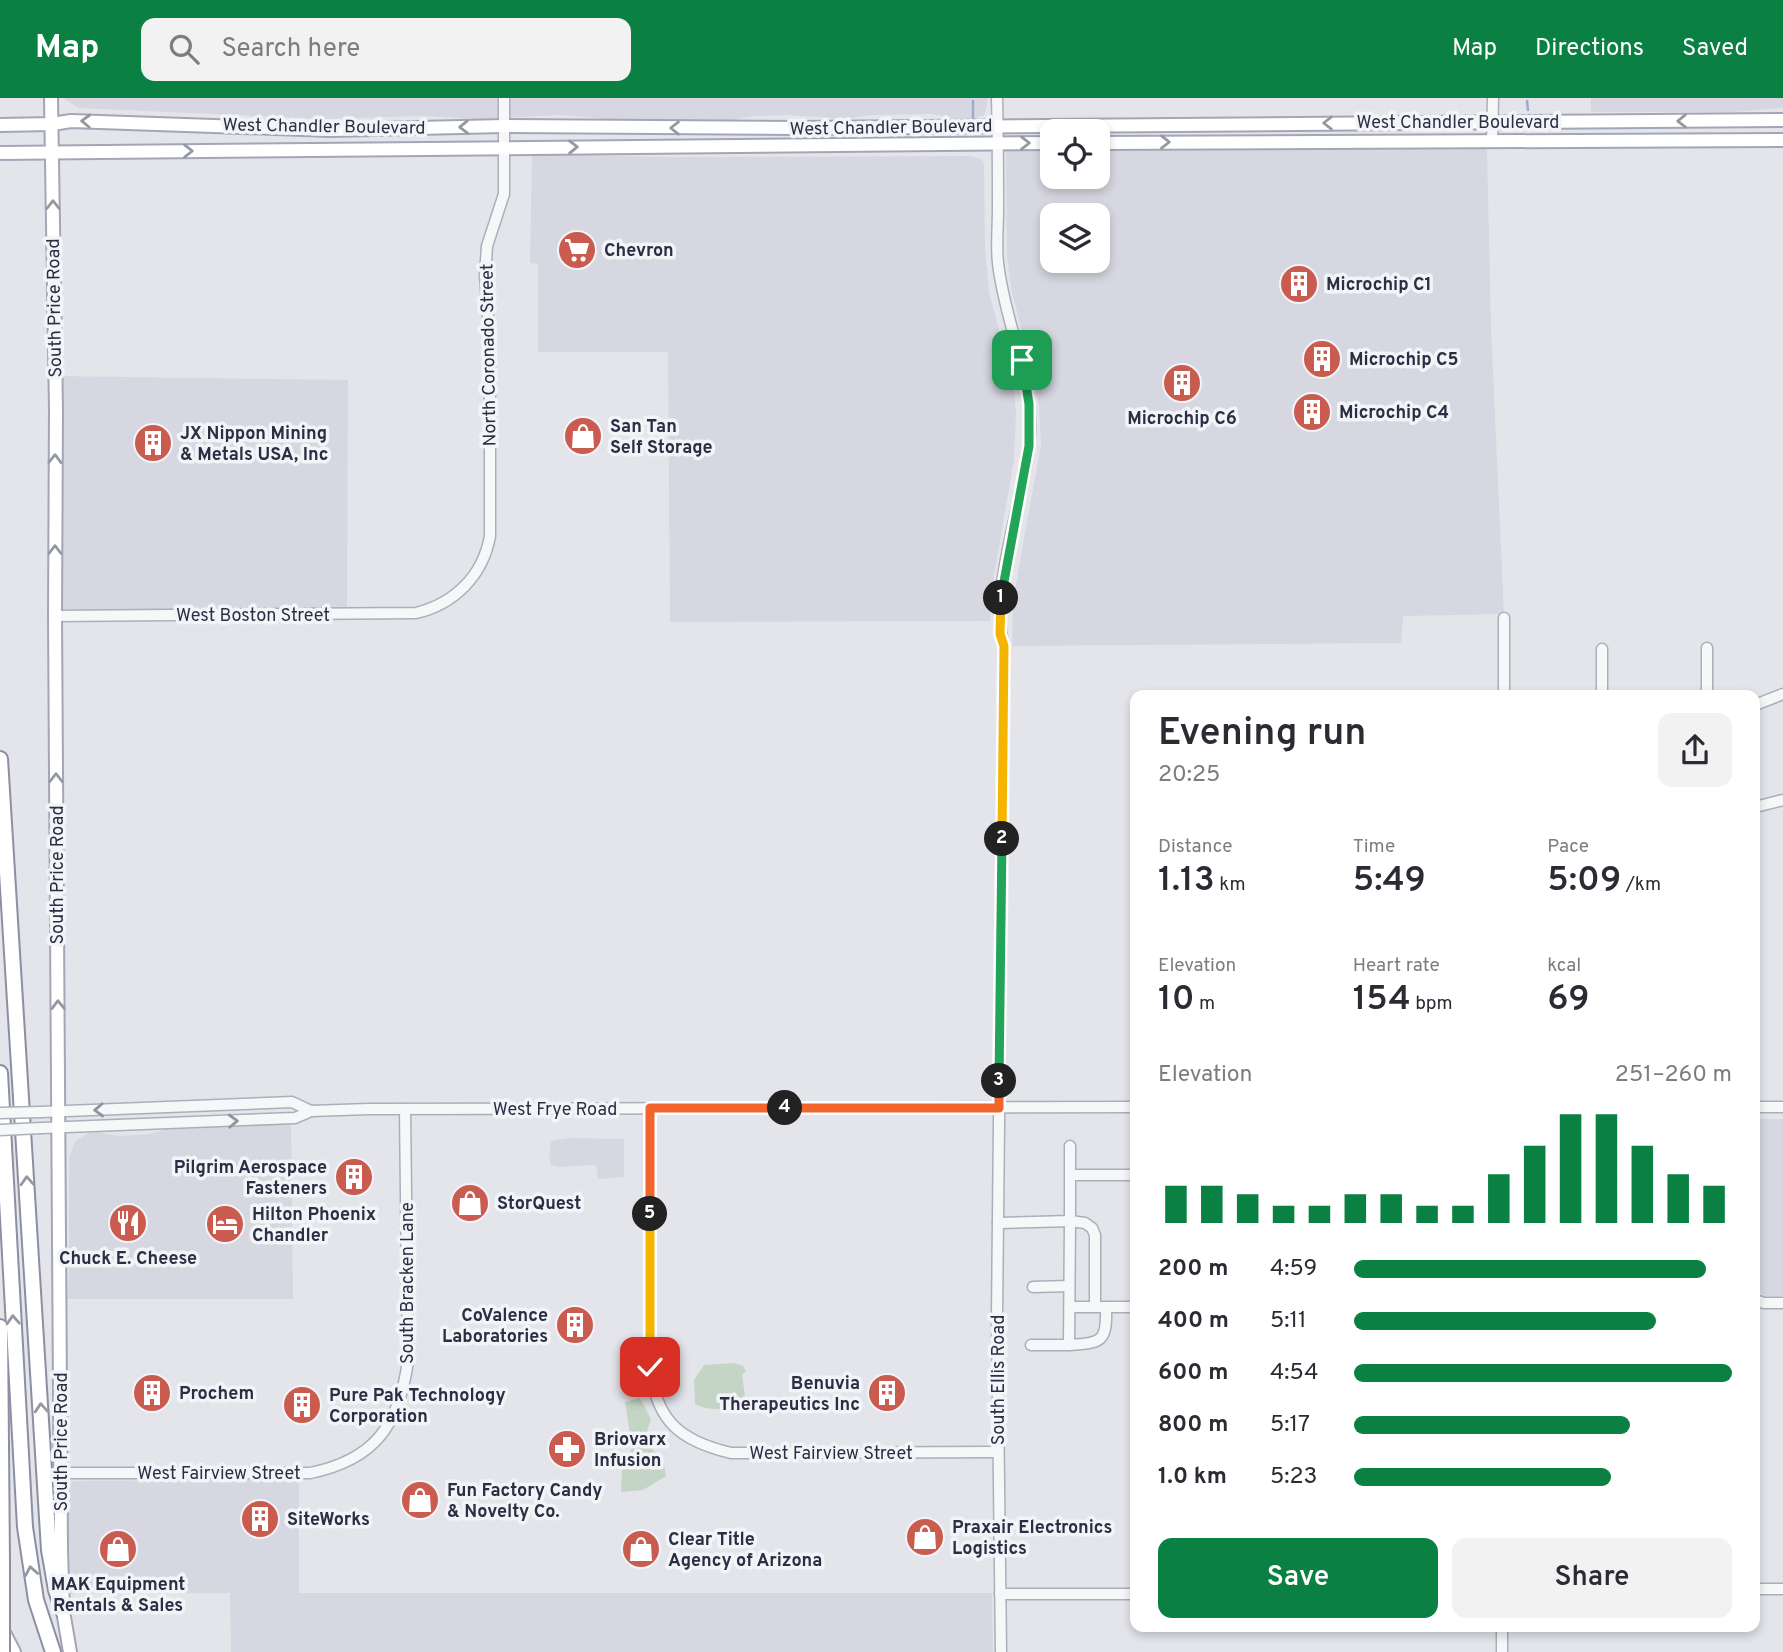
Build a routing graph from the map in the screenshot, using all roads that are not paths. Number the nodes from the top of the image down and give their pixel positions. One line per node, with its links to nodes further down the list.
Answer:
1 (51, 98): 8 (main road, South Price Road)
2 (504, 98): 11 (street, North Coronado Street)
3 (998, 98): 10 (street, South Ellis Road)
4 (1493, 98): 7 (street)
5 (1750, 120): 6 (main road, West Chandler Boulevard); 7 (main road, West Chandler Boulevard, one-way to 7); 14 (main road)
6 (1783, 120)
7 (1494, 122): 10 (main road, West Chandler Boulevard, one-way to 10); 13 (street)
8 (52, 124): 9 (main road, West Chandler Boulevard); 11 (main road, West Chandler Boulevard, one-way to 8); 21 (main road, South Price Road)
9 (0, 125)
10 (997, 125): 12 (main road, West Chandler Boulevard); 16 (street, South Ellis Road)
11 (504, 126): 12 (main road, West Chandler Boulevard, one-way to 11); 20 (street, North Coronado Street)
12 (744, 128): 19 (main road)
13 (1492, 140): 14 (main road, West Chandler Boulevard); 18 (main road, West Chandler Boulevard, one-way to 13)
14 (1749, 140): 15 (main road, West Chandler Boulevard)
15 (1783, 140)
16 (997, 143): 17 (main road, West Chandler Boulevard, one-way to 17); 19 (main road, West Chandler Boulevard); 42 (street, South Ellis Road)
17 (1040, 143)
18 (1110, 143)
19 (679, 146): 20 (main road, West Chandler Boulevard, one-way to 19)
20 (505, 148): 21 (main road, West Chandler Boulevard, one-way to 20); 23 (street, North Coronado Street)
21 (52, 152): 22 (main road, West Chandler Boulevard); 24 (main road, South Price Road, one-way to 21)
22 (0, 153)
23 (448, 600): 24 (street, West Boston Street)
24 (55, 616): 45 (main road, South Price Road, one-way to 24)
25 (1504, 618): 28 (street)
26 (1707, 648): 30 (street)
27 (1602, 649): 29 (street)
28 (1504, 690)
29 (1602, 690)
30 (1707, 690)
31 (1783, 694): 32 (street)
32 (1760, 703)
33 (0, 759): 72 (highway, one-way to 33)
34 (1783, 800): 35 (street)
35 (1760, 806)
36 (0, 1073): 77 (highway, one-way to 36)
37 (1130, 1107): 42 (street, West Frye Road)
38 (1760, 1107): 39 (street)
39 (1783, 1107)
40 (164, 1108): 44 (street, West Frye Road); 45 (street, West Frye Road, one-way to 45); 47 (street)
41 (650, 1108): 42 (street, West Frye Road); 43 (street, West Frye Road); 66 (street, West Fairview Street)
42 (999, 1108): 54 (street, South Ellis Road)
43 (405, 1109): 44 (street, West Frye Road); 65 (street, South Bracken Lane)
44 (311, 1111): 47 (street, West Frye Road, one-way to 44)
45 (59, 1112): 46 (street, West Frye Road, bridge); 48 (main road, South Price Road)
46 (0, 1113)
47 (165, 1123): 48 (street, West Frye Road)
48 (59, 1128): 49 (street, West Frye Road, bridge); 67 (main road, South Price Road)
49 (0, 1130)
50 (1070, 1146): 51 (street)
51 (1070, 1175): 52 (street); 53 (street)
52 (1130, 1175)
53 (1070, 1221): 54 (street); 55 (street); 60 (street)
54 (998, 1223): 66 (street, South Ellis Road)
55 (1069, 1286): 56 (street); 59 (street)
56 (1033, 1287)
57 (1760, 1302): 58 (street)
58 (1783, 1303)
59 (1069, 1307): 60 (street); 64 (street)
60 (1101, 1307): 61 (street); 64 (street)
61 (1130, 1307)
62 (0, 1326): 75 (highway, bridge)
63 (1031, 1345): 64 (street)
64 (1069, 1345)
65 (371, 1447): 67 (street, West Fairview Street)
66 (998, 1452): 70 (street, South Ellis Road)
67 (61, 1474): 72 (main road, South Price Road)
68 (1760, 1589): 69 (street)
69 (1783, 1589)
70 (1000, 1594): 71 (street); 79 (street, South Ellis Road)
71 (1130, 1594)
72 (63, 1611): 78 (main road, South Price Road)
73 (0, 1626): 76 (main road)
74 (1502, 1632): 80 (street)
75 (2, 1652)
76 (14, 1652)
77 (54, 1652)
78 (70, 1652)
79 (1001, 1652)
80 (1502, 1652)

